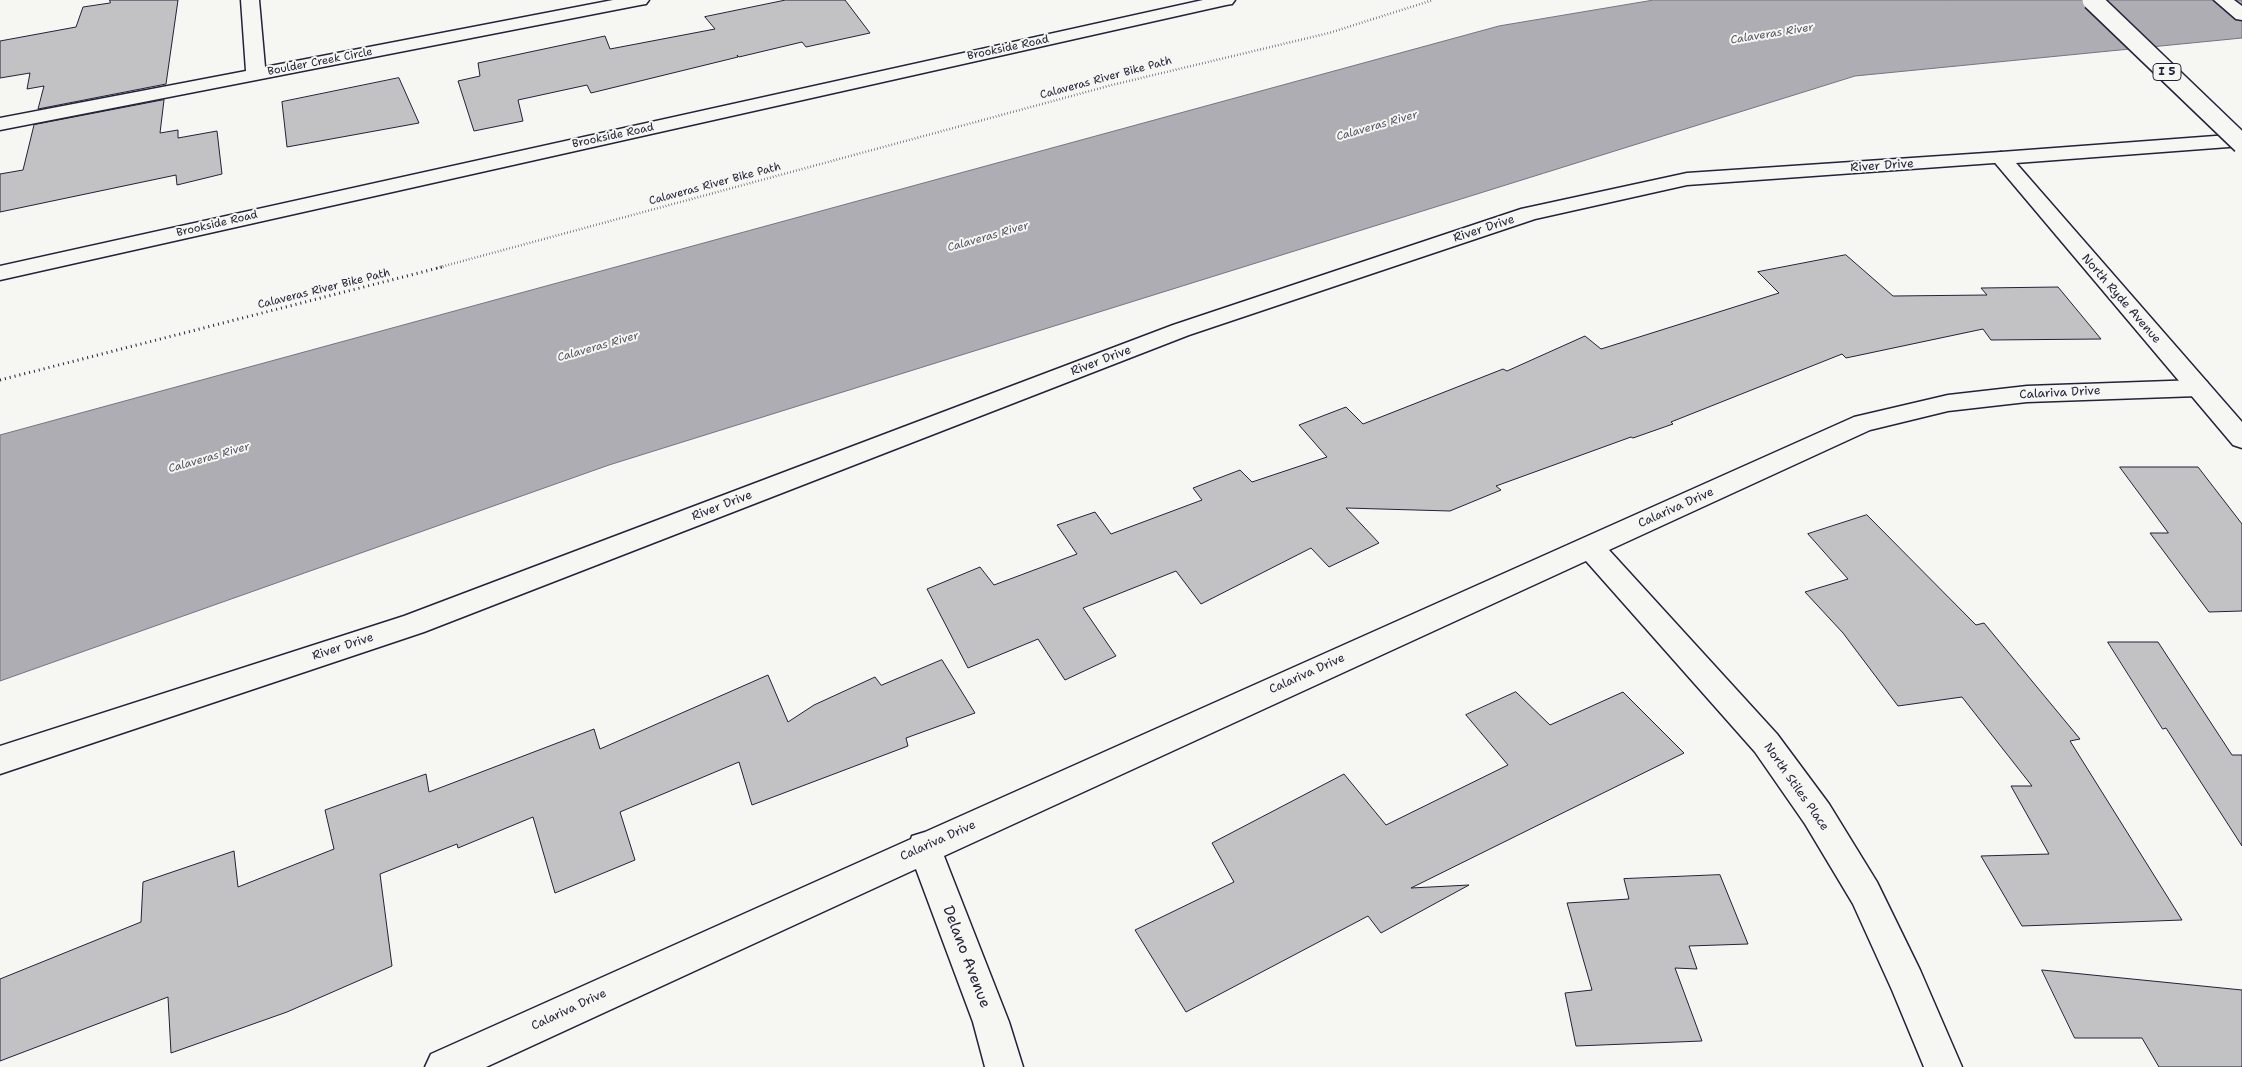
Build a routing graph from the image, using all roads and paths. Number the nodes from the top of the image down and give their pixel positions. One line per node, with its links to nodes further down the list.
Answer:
1 (250, 0): 8 (main road)
2 (640, 0): 8 (main road, Boulder Creek Circle)
3 (1226, 0): 13 (main road, Brookside Road)
4 (1433, 0): 14 (path, Calaveras River Bike Path)
5 (2092, 0): 11 (main road, I 5, bridge)
6 (2223, 0): 7 (main road)
7 (2242, 15)
8 (256, 74): 9 (main road, Boulder Creek Circle)
9 (0, 124)
10 (2242, 140): 12 (main road, River Drive)
11 (2242, 144)
12 (2001, 158): 15 (main road, North Ryde Avenue); 18 (main road, River Drive)
13 (0, 273)
14 (0, 380)
15 (2198, 388): 16 (main road, North Ryde Avenue); 17 (main road, Calariva Drive)
16 (2242, 439)
17 (1589, 546): 19 (main road, Calariva Drive); 22 (main road, North Stiles Place)
18 (0, 760)
19 (924, 847): 20 (main road, Calariva Drive); 21 (main road, Delano Avenue)
20 (444, 1067)
21 (1004, 1067)
22 (1943, 1067)

